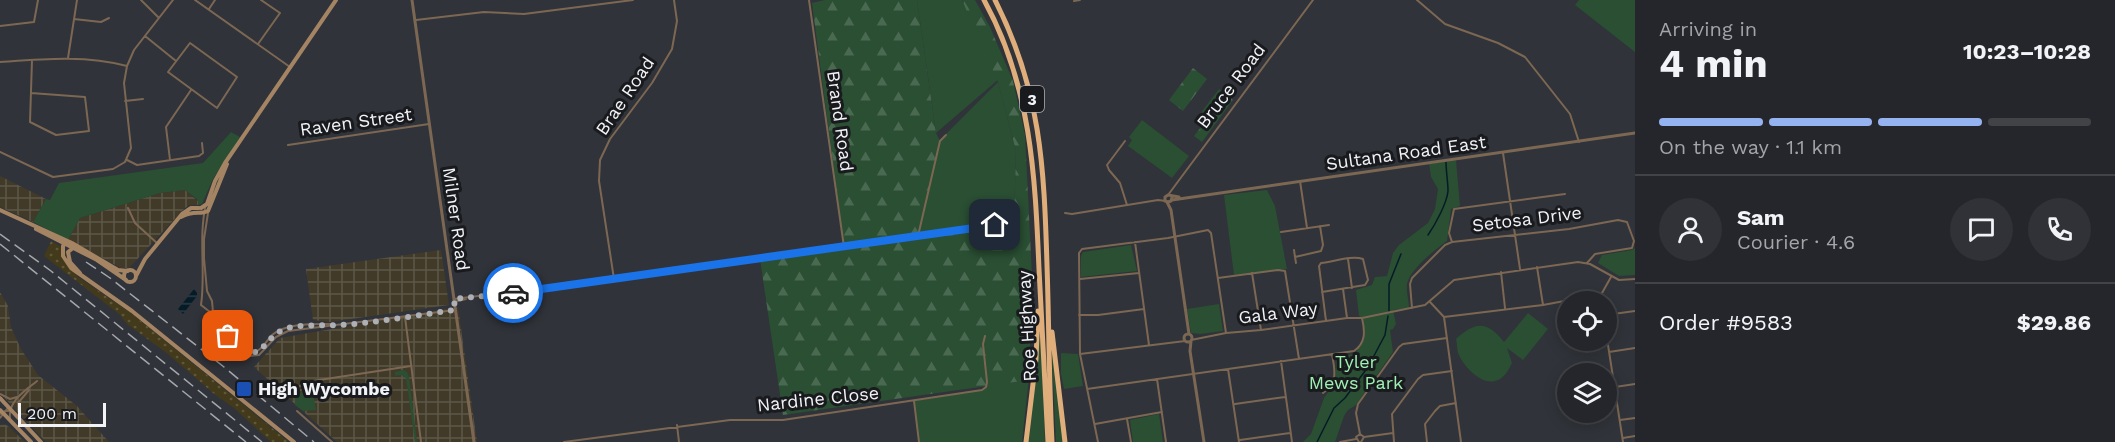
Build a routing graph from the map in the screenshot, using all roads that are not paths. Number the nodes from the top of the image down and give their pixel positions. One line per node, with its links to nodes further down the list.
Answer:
1 (38, 0): 24 (street)
2 (77, 0): 22 (street)
3 (141, 0): 21 (street)
4 (173, 0): 21 (street)
5 (195, 0): 19 (street)
6 (215, 0): 19 (street)
7 (261, 0): 26 (street)
8 (336, 0): 32 (main road)
9 (412, 0): 23 (street, Milner Road)
10 (633, 0): 23 (street)
11 (674, 0): 92 (street, Brae Road)
12 (808, 0): 71 (street, Brand Road)
13 (984, 0): 96 (highway, Roe Highway / 3)
14 (995, 0): 101 (highway, Roe Highway / 3)
15 (1080, 0): 18 (street)
16 (1313, 0): 50 (street, Bruce Road)
17 (1417, 0): 41 (street)
18 (1074, 1)
19 (209, 9): 26 (street)
20 (109, 18): 22 (street)
21 (159, 18): 25 (street)
22 (74, 19): 27 (street)
23 (414, 20): 37 (street, Milner Road)
24 (0, 26)
25 (145, 36): 29 (street); 31 (street)
26 (258, 44): 32 (street)
27 (68, 58): 28 (street); 31 (street)
28 (32, 60): 30 (street); 34 (street)
29 (176, 61): 33 (street); 33 (street)
30 (0, 62)
31 (127, 66): 36 (street)
32 (290, 67): 55 (main road)
33 (191, 90): 47 (street)
34 (31, 93): 34 (street)
35 (143, 99): 36 (street)
36 (125, 100): 46 (street)
37 (429, 124): 43 (street, Raven Street); 104 (street, Milner Road)
38 (1635, 133): 41 (street, Sultana Road East)
39 (946, 135): 64 (street)
40 (1125, 141): 52 (street)
41 (1579, 142): 45 (street, Sultana Road East)
42 (202, 143): 47 (street)
43 (288, 146)
44 (0, 152): 46 (street)
45 (1503, 153): 48 (street, Sultana Road East); 51 (street)
46 (127, 160): 47 (street)
47 (170, 160)
48 (1300, 181): 50 (street, Sultana Road East); 61 (street)
49 (1565, 194): 51 (street)
50 (1169, 199): 52 (street, Sultana Road East); 65 (street)
51 (1511, 202): 63 (street); 68 (street)
52 (1127, 205): 56 (street, Sultana Road East)
53 (128, 208): 70 (street)
54 (0, 210): 58 (main road)
55 (204, 211): 70 (main road); 102 (street); 103 (street)
56 (1065, 213)
57 (1014, 223): 64 (street)
58 (30, 225): 66 (main road); 69 (main road)
59 (1329, 225): 60 (street)
60 (1320, 226): 61 (street); 76 (street)
61 (1307, 228): 62 (street)
62 (1281, 232)
63 (1515, 235): 68 (street, Setosa Drive); 80 (street, Setosa Drive); 83 (street)
64 (918, 236): 71 (street)
65 (1175, 236): 67 (street); 91 (street); 127 (street)
66 (59, 241): 69 (main road); 75 (main road)
67 (1135, 242): 86 (street); 93 (street)
68 (1452, 242): 109 (street, Setosa Drive)
69 (67, 243): 72 (main road); 74 (main road); 75 (main road); 82 (main road)
70 (158, 244): 77 (main road)
71 (844, 247): 92 (street)
72 (75, 248): 74 (main road); 82 (main road)
73 (1294, 250): 76 (street)
74 (68, 252): 88 (main road)
75 (63, 256): 88 (main road)
76 (1295, 257): 79 (street)
77 (145, 259): 84 (main road); 89 (main road)
78 (1348, 259): 97 (street); 97 (street); 100 (street)
79 (1296, 263)
80 (1589, 264): 81 (street, Gala Way); 90 (street)
81 (1537, 267): 83 (street, Gala Way); 108 (street)
82 (113, 269): 84 (main road); 95 (main road)
83 (1520, 269): 85 (street, Gala Way)
84 (129, 270): 89 (main road); 95 (main road)
85 (1501, 272): 105 (street, Gala Way); 112 (street)
86 (1139, 273): 93 (street); 111 (street)
87 (1252, 273): 91 (street); 123 (street); 124 (street)
88 (82, 275): 173 (main road)
89 (136, 276): 95 (main road)
90 (1612, 277): 94 (street); 99 (street)
91 (1218, 278): 125 (street)
92 (614, 279): 104 (street)
93 (1079, 279): 116 (street)
94 (1635, 279)
95 (126, 280)
96 (1040, 288): 180 (highway); 181 (highway, Roe Highway / 3)
97 (1352, 288): 98 (street)
98 (1343, 289): 100 (street); 119 (street)
99 (1604, 291)
100 (1322, 292): 121 (street)
101 (1048, 297): 181 (highway, Roe Highway / 3); 182 (highway)
102 (210, 299): 103 (street); 107 (street)
103 (202, 300): 110 (street)
104 (454, 301): 113 (street, Milner Road)
105 (1430, 301): 109 (street, Gala Way); 120 (street)
106 (1557, 302): 108 (street)
107 (212, 304): 110 (street); 122 (street)
108 (1543, 305): 112 (street)
109 (1412, 308): 118 (street, Gala Way)
110 (206, 309): 122 (street)
111 (1144, 309): 116 (street); 129 (street)
112 (1505, 309): 120 (street)
113 (455, 310): 117 (street); 176 (street, Milner Road)
114 (1635, 311): 115 (street)
115 (1617, 313)
116 (1079, 315): 132 (street)
117 (405, 317): 122 (street); 137 (street)
118 (1362, 317): 119 (street, Gala Way); 133 (street)
119 (1347, 318): 121 (street, Gala Way)
120 (1444, 319): 128 (street)
121 (1326, 321): 123 (street, Gala Way)
122 (339, 325)
123 (1295, 326): 124 (street, Gala Way); 134 (street)
124 (1261, 330): 125 (street, Gala Way)
125 (1226, 333): 127 (street, Gala Way)
126 (985, 336): 150 (street, Nardine Close)
127 (1188, 338): 129 (street, Gala Way); 140 (street)
128 (1447, 338): 139 (street); 165 (street)
129 (1149, 345): 132 (street, Gala Way)
130 (1635, 348): 131 (street)
131 (1609, 352): 136 (street)
132 (1080, 354): 144 (street)
133 (1332, 354): 134 (street); 146 (street)
134 (1299, 359): 135 (street)
135 (1281, 361): 138 (street); 149 (street)
136 (1611, 363)
137 (411, 366): 145 (street); 175 (street)
138 (1228, 369): 140 (street); 153 (street)
139 (1452, 371): 151 (street); 164 (street)
140 (1194, 374): 141 (street); 186 (street)
141 (1157, 379): 144 (street); 155 (street)
142 (1635, 384): 143 (street)
143 (1617, 387)
144 (1087, 389): 161 (street)
145 (294, 391)
146 (1323, 393)
147 (0, 396): 148 (street); 156 (main road)
148 (20, 396): 156 (street); 160 (street)
149 (1285, 397): 153 (street); 163 (street)
150 (914, 401): 162 (street, Nardine Close); 179 (street)
151 (1456, 404): 191 (street); 192 (street)
152 (1617, 404): 159 (street)
153 (1233, 405): 170 (street)
154 (297, 411): 174 (street)
155 (1162, 412): 158 (street); 185 (street)
156 (4, 413): 160 (main road); 171 (main road)
157 (1635, 418): 159 (street)
158 (1127, 419): 161 (street); 184 (street)
159 (1619, 420): 169 (street)
160 (23, 422): 172 (main road)
161 (1095, 424): 183 (street)
162 (677, 425): 177 (street, Nardine Close); 178 (street)
163 (1290, 432): 170 (street); 187 (street)
164 (1393, 433): 167 (street); 190 (street)
165 (1360, 434): 167 (street); 168 (street)
166 (1635, 436): 169 (street)
167 (1364, 437): 189 (street)
168 (1356, 439): 188 (street); 189 (street)
169 (1623, 440)
170 (1239, 441)
171 (31, 442)
172 (41, 442)
173 (294, 442)
174 (332, 442)
175 (421, 442)
176 (474, 442)
177 (564, 442)
178 (679, 442)
179 (919, 442)
180 (1026, 442)
181 (1050, 442)
182 (1065, 442)
183 (1098, 442)
184 (1131, 442)
185 (1166, 442)
186 (1203, 442)
187 (1292, 442)
188 (1340, 442)
189 (1360, 442)
190 (1394, 442)
191 (1427, 442)
192 (1461, 442)

